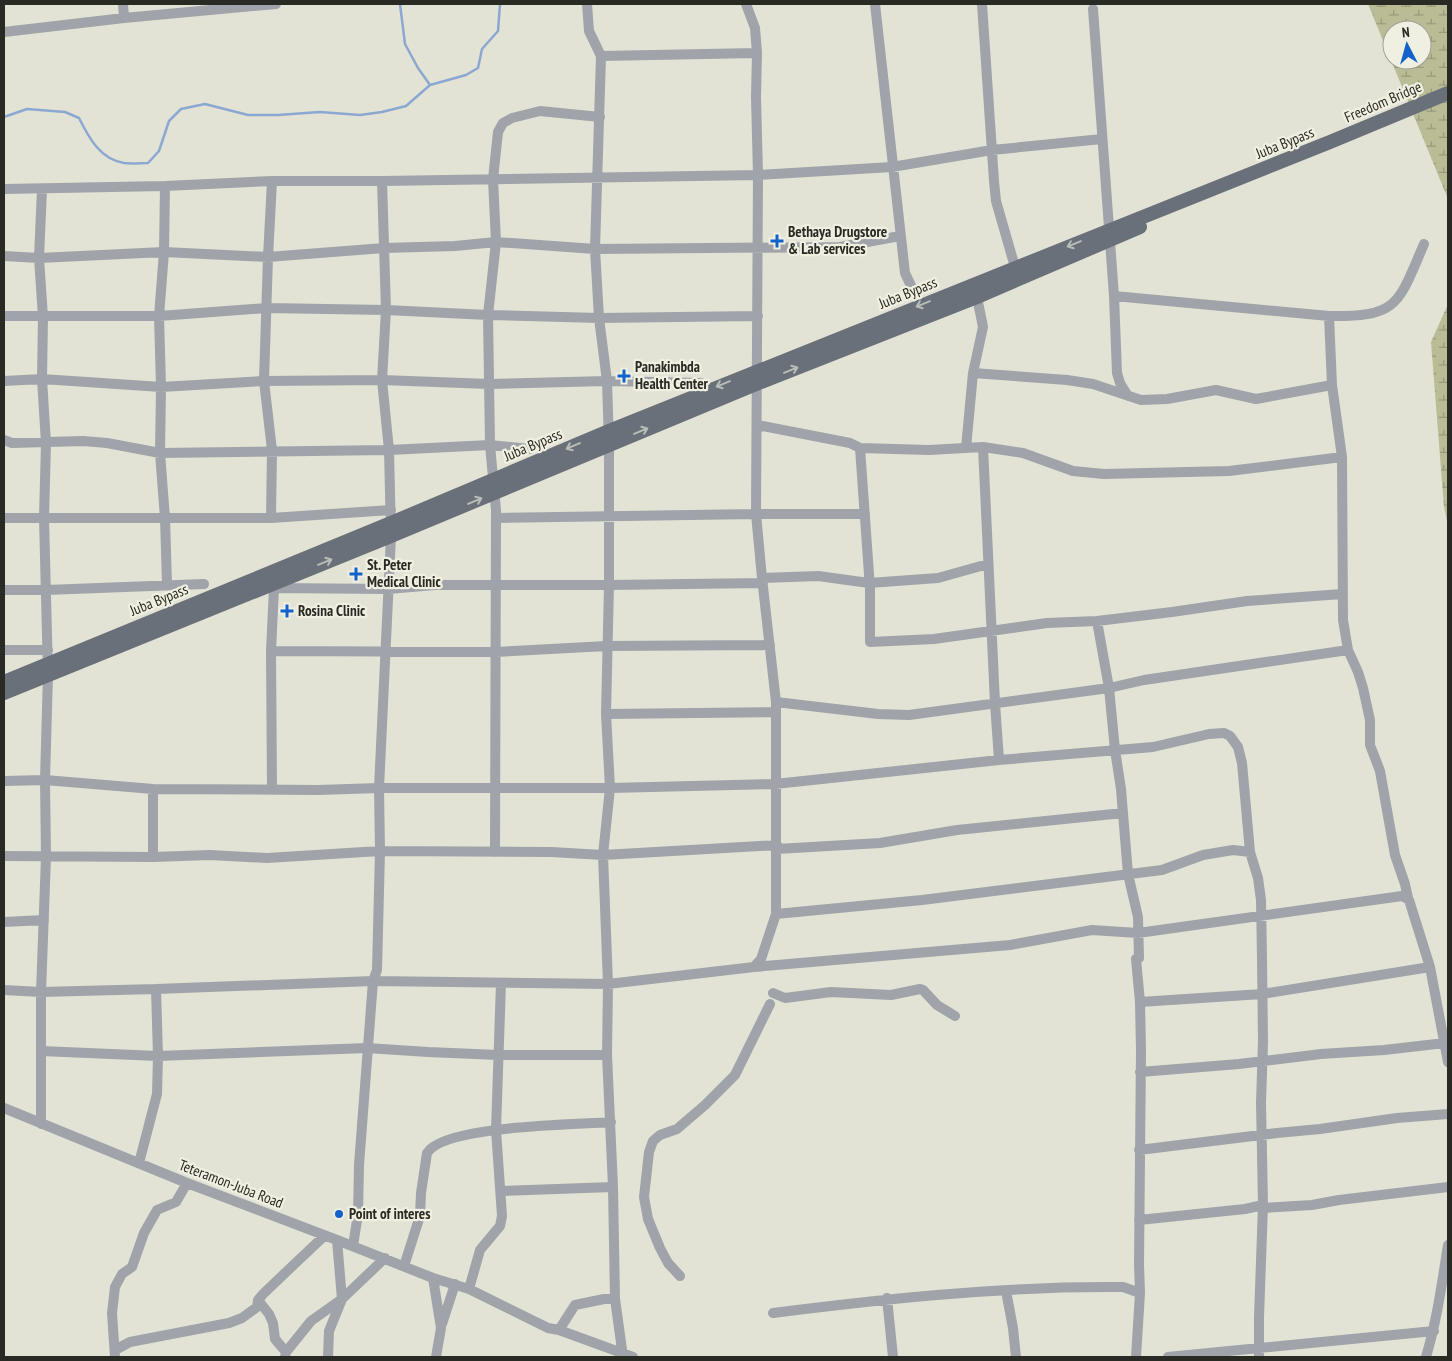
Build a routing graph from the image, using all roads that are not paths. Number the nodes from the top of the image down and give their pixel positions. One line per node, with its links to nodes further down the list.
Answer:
1 (123, 4): 9 (street)
2 (276, 4): 7 (street)
3 (587, 4): 12 (street)
4 (746, 4): 11 (street)
5 (875, 4): 18 (street)
6 (982, 4): 17 (street)
7 (251, 5): 9 (street)
8 (1093, 9): 15 (street)
9 (124, 18): 10 (street)
10 (4, 32)
11 (757, 53): 12 (street); 19 (street)
12 (602, 56): 14 (street)
13 (1448, 93): 16 (main road, Freedom Bridge)
14 (600, 116): 20 (street); 21 (street)
15 (1102, 139): 17 (street); 27 (street)
16 (1330, 142): 27 (main road, Juba Bypass)
17 (992, 150): 18 (street); 38 (street)
18 (892, 167): 19 (street); 28 (street)
19 (758, 175): 20 (street); 32 (street)
20 (598, 177): 21 (street); 33 (street)
21 (493, 179): 23 (street); 29 (street)
22 (272, 181): 23 (street); 24 (street); 36 (street)
23 (382, 181): 31 (street)
24 (165, 186): 26 (street); 34 (street)
25 (4, 189): 26 (street)
26 (42, 189): 37 (street)
27 (1109, 235): 38 (main road, Juba Bypass); 40 (street)
28 (900, 236): 32 (street); 39 (street)
29 (496, 242): 31 (street); 33 (street); 44 (street)
30 (1424, 244): 48 (street)
31 (384, 248): 36 (street); 43 (street)
32 (758, 248): 33 (street); 47 (street)
33 (595, 249): 50 (street)
34 (164, 252): 36 (street); 37 (street); 46 (street)
35 (4, 256): 37 (street)
36 (268, 257): 42 (street)
37 (39, 258): 49 (street)
38 (1017, 274): 41 (main road, Juba Bypass); 52 (main road, Juba Bypass, one-way to 52)
39 (913, 290)
40 (1114, 296): 48 (street); 62 (street)
41 (977, 297): 51 (street); 52 (main road, Juba Bypass, one-way to 41)
42 (267, 308): 43 (street); 46 (street); 56 (street)
43 (386, 310): 44 (street); 54 (street)
44 (488, 315): 50 (street); 59 (street)
45 (4, 316): 49 (street)
46 (159, 316): 49 (street); 61 (street)
47 (758, 316): 50 (street); 52 (street)
48 (1329, 316): 60 (street)
49 (43, 317): 53 (street)
50 (600, 318): 57 (street)
51 (973, 373): 62 (street); 70 (street)
52 (756, 377): 63 (street); 64 (main road, Juba Bypass)
53 (42, 379): 55 (street); 61 (street); 66 (street)
54 (382, 380): 56 (street); 59 (street); 73 (street)
55 (4, 381)
56 (264, 381): 61 (street); 72 (street)
57 (607, 381): 58 (street); 59 (street); 64 (street)
58 (701, 383)
59 (489, 384): 67 (street)
60 (1332, 384): 62 (street); 75 (street)
61 (161, 387): 74 (street)
62 (1128, 396)
63 (757, 425): 69 (street); 77 (street)
64 (609, 437): 76 (main road, Juba Bypass); 79 (street)
65 (4, 440): 66 (street)
66 (46, 443): 74 (street); 81 (street)
67 (490, 446): 71 (street); 73 (street); 76 (street)
68 (984, 447): 70 (street); 75 (street); 86 (street)
69 (860, 448): 70 (street); 78 (street)
70 (966, 448)
71 (530, 449)
72 (272, 450): 73 (street); 74 (street); 83 (street)
73 (389, 450): 85 (street)
74 (160, 452): 82 (street)
75 (1342, 457): 97 (street)
76 (495, 486): 84 (street); 85 (main road, Juba Bypass)
77 (756, 514): 78 (street); 79 (street); 87 (street)
78 (865, 514): 88 (street)
79 (609, 516): 84 (street); 93 (street)
80 (4, 518): 81 (street)
81 (44, 518): 82 (street); 96 (street)
82 (165, 518): 83 (street); 89 (street)
83 (271, 518): 85 (street)
84 (496, 518): 91 (street)
85 (391, 523): 92 (main road, Juba Bypass, one-way to 85); 94 (street); 107 (main road, Juba Bypass)
86 (988, 564): 88 (street); 99 (street)
87 (762, 580): 88 (street); 93 (street); 100 (street)
88 (869, 583): 99 (street)
89 (167, 584): 90 (street); 96 (street)
90 (204, 584)
91 (496, 585): 93 (street); 94 (street); 106 (street)
92 (272, 586): 94 (street); 104 (street); 107 (main road, Juba Bypass)
93 (609, 586): 101 (street)
94 (388, 589): 105 (street)
95 (4, 590): 96 (street)
96 (46, 590): 107 (street)
97 (1342, 594): 98 (street); 103 (street)
98 (1097, 621): 99 (street); 109 (street)
99 (993, 631): 111 (street)
100 (770, 645): 101 (street); 112 (street)
101 (607, 646): 106 (street); 113 (street)
102 (4, 650): 107 (street)
103 (1348, 650): 109 (street); 134 (street)
104 (271, 651): 105 (street); 123 (street)
105 (385, 652): 106 (street); 119 (street)
106 (496, 652): 120 (street)
107 (48, 662): 108 (main road, Juba Bypass); 110 (main road, Juba Bypass); 116 (street)
108 (4, 682)
109 (1109, 688): 111 (street); 114 (street)
110 (4, 692)
111 (995, 704): 112 (street); 115 (street)
112 (776, 707): 113 (street); 118 (street)
113 (606, 714): 121 (street)
114 (1115, 750): 115 (street); 124 (street); 128 (street)
115 (999, 760): 118 (street)
116 (45, 780): 117 (street); 122 (street); 132 (street)
117 (4, 782)
118 (775, 784): 121 (street); 125 (street)
119 (379, 788): 120 (street); 123 (street); 126 (street)
120 (495, 788): 121 (street); 127 (street)
121 (610, 788): 131 (street)
122 (153, 789): 123 (street); 130 (street)
123 (272, 790)
124 (1123, 813): 125 (street); 133 (street)
125 (777, 847): 131 (street); 135 (street)
126 (380, 851): 127 (street); 130 (street); 142 (street)
127 (495, 852): 131 (street)
128 (1250, 852): 133 (street); 136 (street)
129 (4, 856): 132 (street)
130 (153, 856): 132 (street)
131 (603, 856): 144 (street)
132 (46, 857): 137 (street)
133 (1128, 874): 135 (street); 139 (street)
134 (1408, 898): 136 (street); 141 (street)
135 (776, 914): 140 (street)
136 (1260, 917): 139 (street); 149 (street)
137 (44, 920): 138 (street); 147 (street)
138 (4, 922)
139 (1138, 933): 140 (street); 150 (street)
140 (754, 967): 144 (street)
141 (1430, 967): 149 (street); 153 (street)
142 (373, 981): 143 (street); 145 (street); 154 (street)
143 (501, 983): 144 (street); 156 (street)
144 (608, 984): 157 (street)
145 (156, 989): 147 (street); 158 (street)
146 (4, 990): 147 (street)
147 (41, 992): 155 (street)
148 (773, 993): 152 (street)
149 (1262, 994): 150 (street); 159 (street)
150 (1140, 1002): 161 (street)
151 (770, 1004): 182 (street)
152 (955, 1016)
153 (1445, 1043): 159 (street); 160 (street)
154 (367, 1048): 156 (street); 158 (street); 179 (street)
155 (41, 1050): 158 (street); 165 (street)
156 (498, 1055): 157 (street); 166 (street)
157 (607, 1055): 164 (street)
158 (158, 1056): 169 (street)
159 (1261, 1060): 161 (street); 167 (street)
160 (1448, 1062)
161 (1140, 1072): 168 (street)
162 (4, 1108): 165 (street, Teteramon-Juba Road)
163 (1448, 1114): 167 (street)
164 (610, 1122): 166 (street); 171 (street)
165 (41, 1124): 169 (street, Teteramon-Juba Road)
166 (496, 1130): 173 (street); 181 (street)
167 (1261, 1136): 168 (street); 174 (street)
168 (1140, 1150): 175 (street)
169 (139, 1163): 170 (street, Teteramon-Juba Road)
170 (187, 1183): 176 (street, Teteramon-Juba Road); 197 (street)
171 (613, 1187): 173 (street); 190 (street)
172 (1448, 1187): 174 (street)
173 (501, 1191): 185 (street)
174 (1263, 1206): 175 (street); 196 (street)
175 (1139, 1220): 187 (street)
176 (324, 1236): 177 (street, Teteramon-Juba Road); 191 (street)
177 (336, 1240): 179 (street, Teteramon-Juba Road); 189 (street)
178 (1448, 1245): 195 (street)
179 (353, 1246): 180 (street, Teteramon-Juba Road)
180 (385, 1258): 181 (street, Teteramon-Juba Road); 189 (street)
181 (404, 1266): 183 (street, Teteramon-Juba Road)
182 (680, 1276)
183 (433, 1278): 184 (street, Teteramon-Juba Road); 193 (street)
184 (456, 1284): 185 (street, Teteramon-Juba Road); 193 (street)
185 (469, 1289): 194 (street, Teteramon-Juba Road)
186 (1006, 1290): 187 (street); 188 (street); 203 (street)
187 (1140, 1293): 204 (street)
188 (887, 1298): 192 (street); 202 (street)
189 (342, 1299): 198 (street); 200 (street)
190 (615, 1299): 194 (street); 199 (street)
191 (258, 1300): 197 (street); 198 (street)
192 (773, 1312)
193 (441, 1328): 201 (street)
194 (559, 1330): 199 (street, Teteramon-Juba Road)
195 (1434, 1331): 196 (street); 206 (street)
196 (1259, 1353): 205 (street)
197 (115, 1354)
198 (285, 1355)
199 (626, 1356)
200 (328, 1357)
201 (436, 1357)
202 (893, 1357)
203 (1016, 1357)
204 (1136, 1357)
205 (1168, 1357)
206 (1426, 1357)

